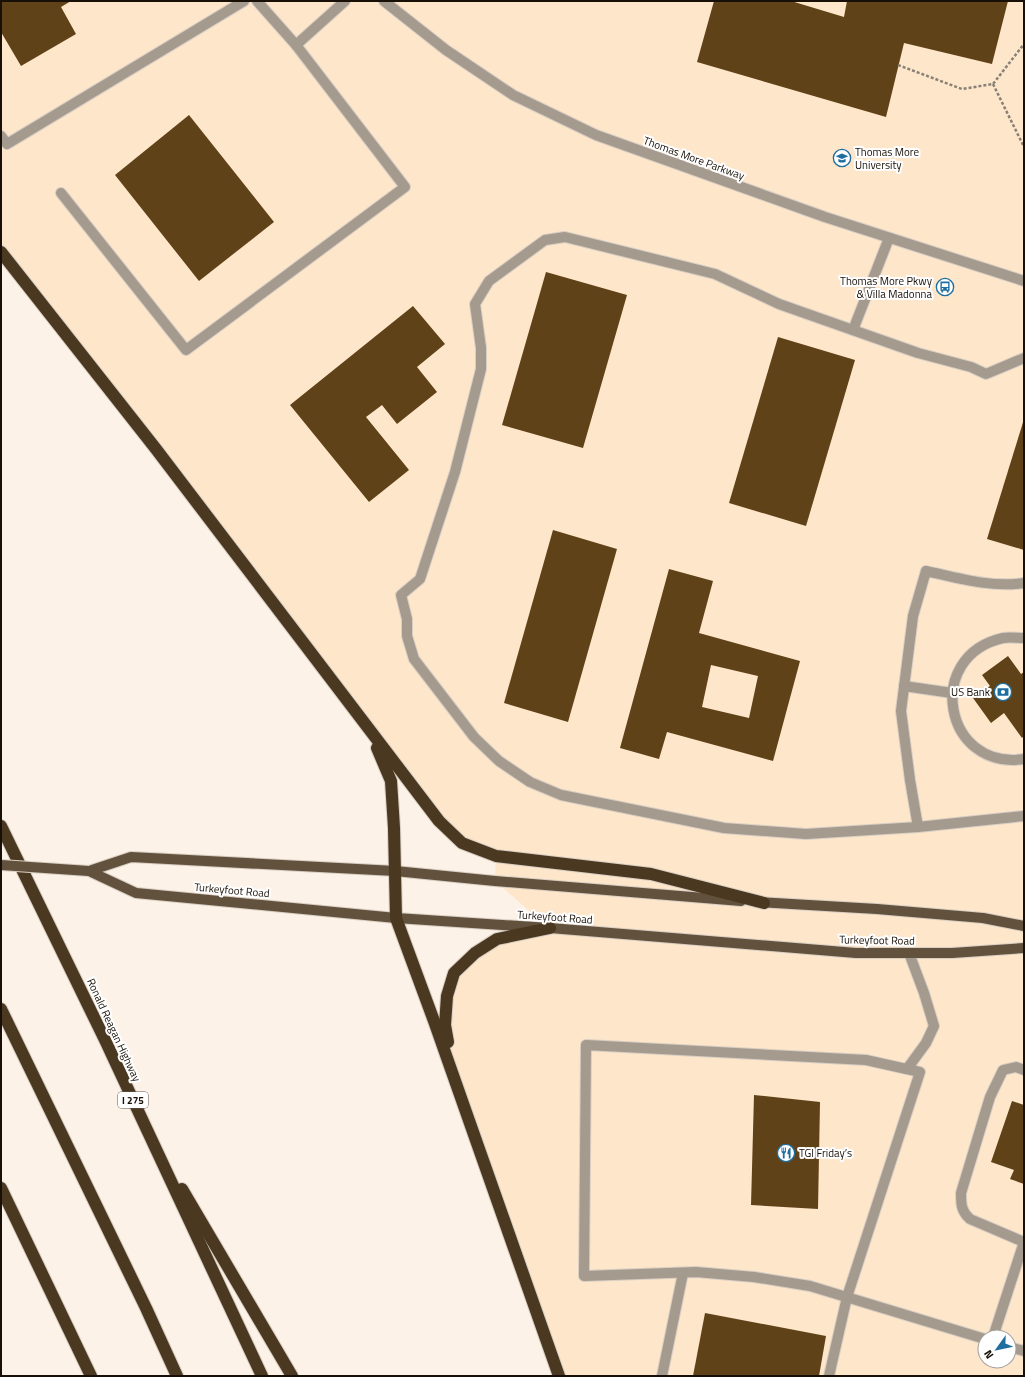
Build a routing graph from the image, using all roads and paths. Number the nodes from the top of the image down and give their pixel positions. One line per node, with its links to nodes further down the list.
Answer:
1 (244, 1): 9 (street)
2 (257, 1): 6 (street)
3 (345, 1): 6 (street)
4 (384, 1): 12 (street, Thomas More Parkway)
5 (1024, 44): 8 (path)
6 (296, 45): 11 (street)
7 (898, 65): 8 (path)
8 (993, 84): 10 (path)
9 (1, 136)
10 (1024, 147)
11 (60, 193)
12 (889, 238): 14 (street, Thomas More Parkway); 15 (street)
13 (1, 252): 21 (highway)
14 (1024, 281)
15 (853, 330): 16 (street); 25 (street)
16 (1024, 358)
17 (1024, 583): 19 (street)
18 (1024, 638): 20 (street)
19 (904, 686): 20 (street); 25 (street)
20 (952, 693): 22 (street)
21 (368, 729): 28 (highway); 29 (highway)
22 (1024, 759)
23 (1024, 816): 25 (street)
24 (1, 826): 39 (highway, Ronald Reagan Highway / I 275)
25 (918, 827)
26 (1, 865): 27 (main road, Turkeyfoot Road, bridge)
27 (89, 871): 28 (main road, Turkeyfoot Road); 30 (main road, Turkeyfoot Road)
28 (395, 871): 29 (main road, Turkeyfoot Road); 30 (highway)
29 (764, 903): 31 (main road, Turkeyfoot Road)
30 (396, 918): 32 (main road, Turkeyfoot Road); 38 (highway)
31 (1024, 926)
32 (550, 928): 34 (main road, Turkeyfoot Road); 38 (highway)
33 (1024, 948): 34 (main road, Turkeyfoot Road)
34 (909, 953): 36 (street)
35 (1, 1009): 47 (highway)
36 (907, 1069): 42 (street); 43 (street)
37 (1024, 1070): 41 (street)
38 (454, 1079): 50 (highway)
39 (144, 1125): 48 (highway, Ronald Reagan Highway / I 275); 49 (highway)
40 (1, 1188): 46 (highway)
41 (1024, 1242): 44 (street)
42 (683, 1273): 43 (street); 51 (street)
43 (847, 1297): 45 (street); 52 (street)
44 (996, 1329)
45 (977, 1337)
46 (91, 1376)
47 (177, 1376)
48 (262, 1376)
49 (292, 1376)
50 (559, 1376)
51 (662, 1376)
52 (829, 1376)

